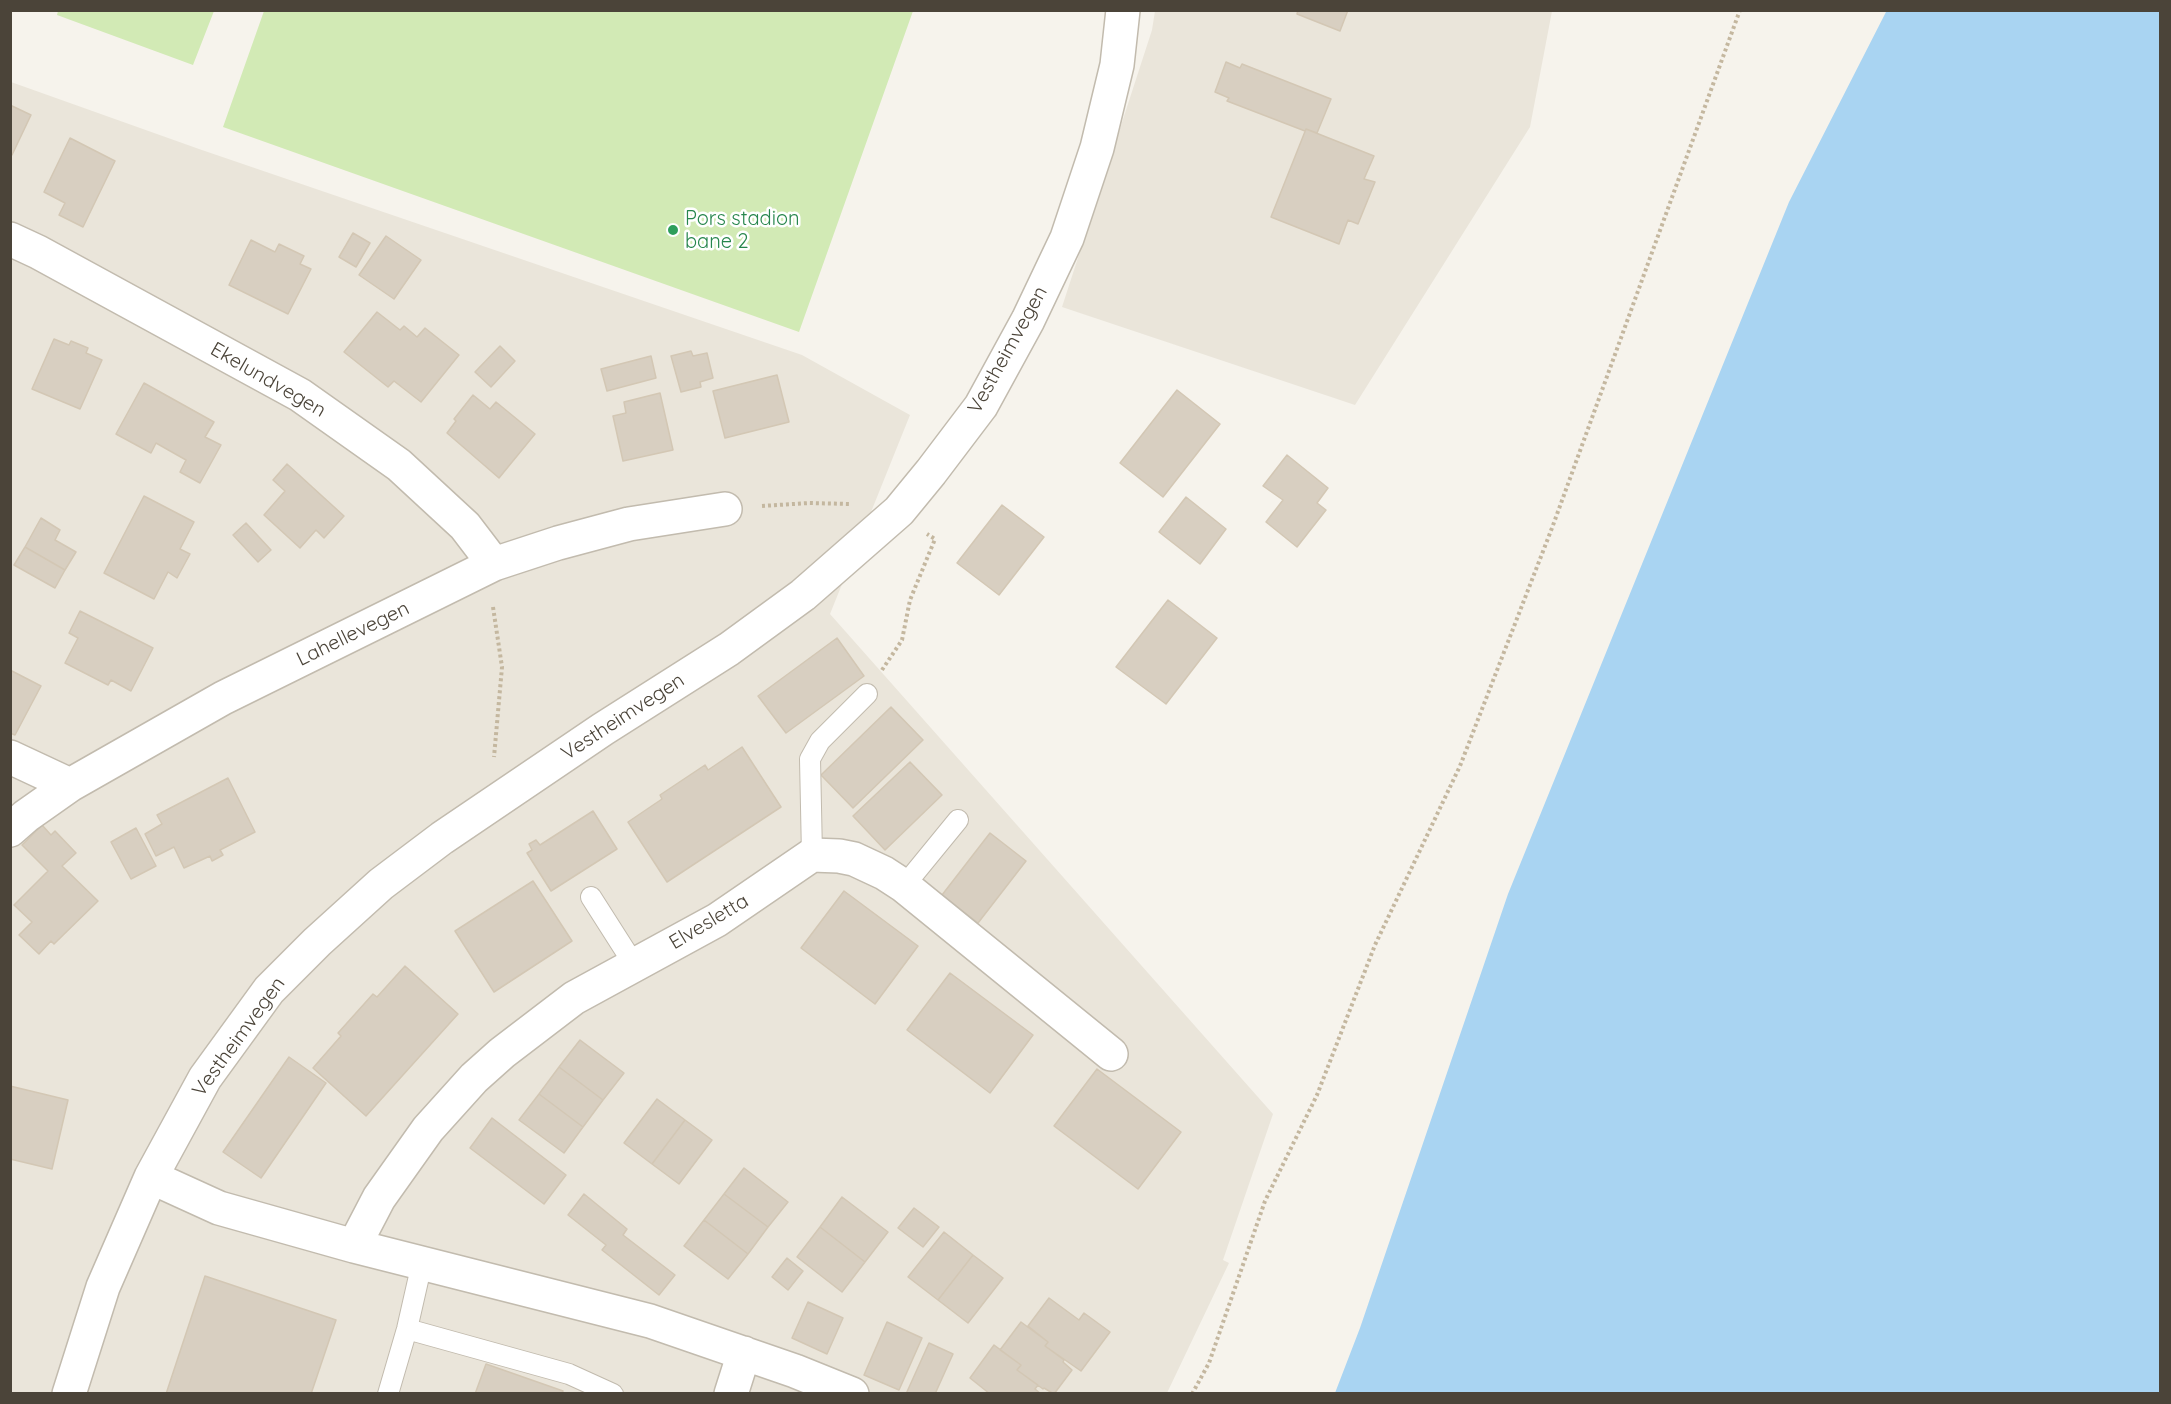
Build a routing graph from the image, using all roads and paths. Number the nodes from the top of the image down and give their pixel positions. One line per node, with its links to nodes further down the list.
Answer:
1 (1123, 10): 5 (street, Vestheimvegen)
2 (1740, 10): 28 (path)
3 (10, 239): 6 (street, Ekelundvegen)
4 (725, 509): 5 (path); 6 (street, Lahellevegen)
5 (899, 511): 7 (path); 10 (street, Vestheimvegen)
6 (494, 564): 9 (street, Lahellevegen); 10 (path)
7 (867, 694): 13 (lane)
8 (10, 756): 9 (street)
9 (70, 785): 12 (street, Lahellevegen)
10 (491, 805): 18 (street, Vestheimvegen)
11 (958, 820): 14 (lane)
12 (10, 830)
13 (812, 855): 14 (street); 16 (street, Elvesletta)
14 (904, 886): 17 (street)
15 (591, 897): 16 (lane)
16 (635, 966): 19 (street, Elvesletta)
17 (1112, 1054)
18 (151, 1177): 19 (street); 23 (street, Vestheimvegen)
19 (354, 1246): 20 (street)
20 (422, 1263): 21 (lane); 22 (street)
21 (407, 1329): 24 (lane); 25 (lane)
22 (744, 1353): 26 (street); 27 (street)
23 (69, 1394)
24 (388, 1394)
25 (613, 1394)
26 (731, 1394)
27 (852, 1394)
28 (1192, 1394)

